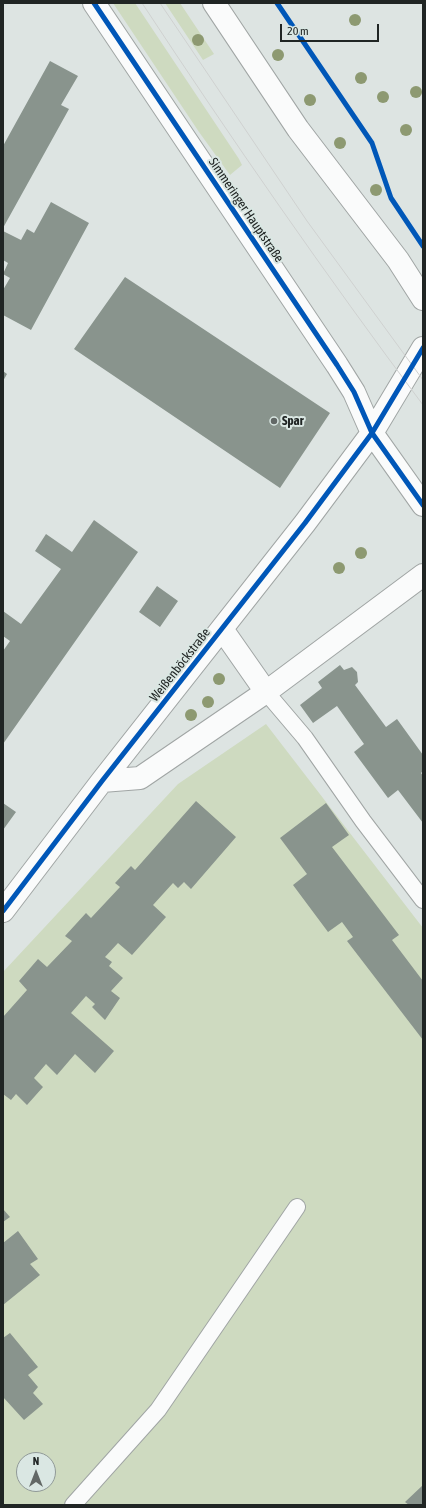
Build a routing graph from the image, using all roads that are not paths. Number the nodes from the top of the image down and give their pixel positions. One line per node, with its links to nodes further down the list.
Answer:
1 (94, 3): 5 (street, Simmeringer Hauptstraße)
2 (214, 3): 3 (street)
3 (423, 299)
4 (423, 348): 5 (street, Weißenböckstraße)
5 (372, 433): 6 (street); 8 (street, Weißenböckstraße)
6 (423, 505)
7 (423, 575): 9 (street)
8 (222, 629): 9 (street, Weißenböckstraße); 10 (street, Weißenböckstraße)
9 (266, 692): 10 (street); 11 (lane)
10 (102, 781): 12 (street, Weißenböckstraße)
11 (423, 900)
12 (3, 911)
13 (297, 1207): 14 (lane)
14 (73, 1505)

